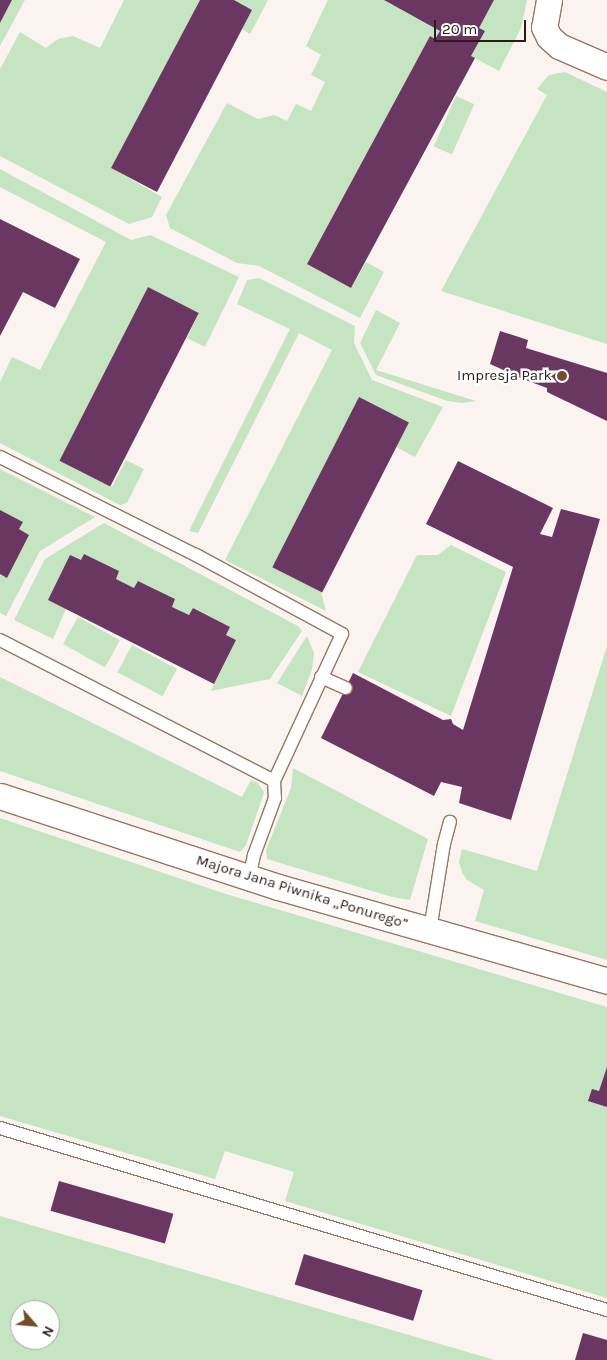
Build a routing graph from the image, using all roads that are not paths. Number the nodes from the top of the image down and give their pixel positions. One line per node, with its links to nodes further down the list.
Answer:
1 (549, 0): 2 (street)
2 (607, 67)
3 (0, 457): 5 (lane)
4 (0, 640): 7 (lane)
5 (321, 677): 6 (lane); 7 (lane)
6 (346, 688)
7 (274, 781): 10 (lane)
8 (0, 796): 10 (street, Majora Jana Piwnika „Ponurego”)
9 (450, 822): 11 (lane)
10 (249, 878): 11 (street, Majora Jana Piwnika „Ponurego”)
11 (430, 930): 12 (street, Majora Jana Piwnika „Ponurego”)
12 (607, 981)
13 (0, 1128): 14 (lane)
14 (607, 1310)

